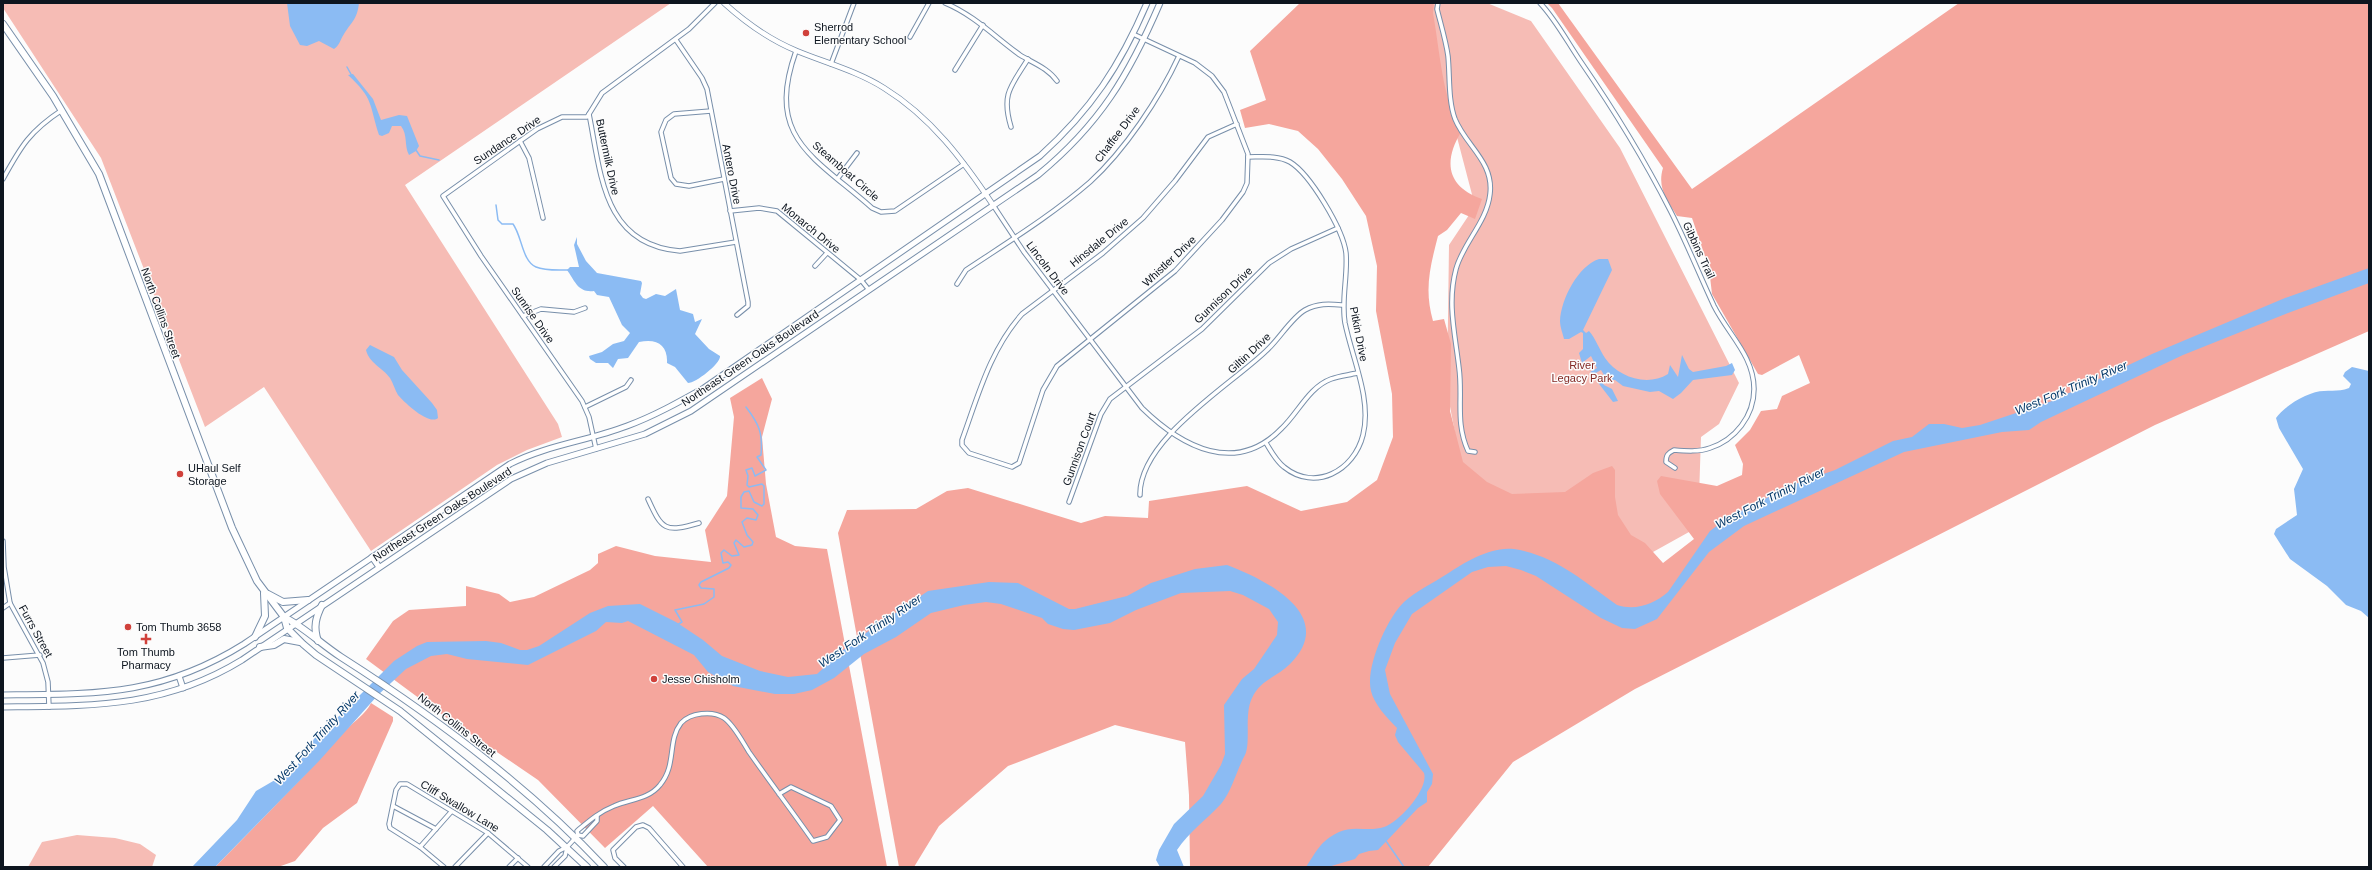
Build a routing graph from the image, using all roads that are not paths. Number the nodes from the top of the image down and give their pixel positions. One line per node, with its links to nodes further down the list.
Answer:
1 (715, 3): 14 (street, Buttermilk Drive)
2 (724, 3): 16 (street, Lincoln Drive)
3 (854, 3): 19 (street)
4 (929, 3): 13 (street)
5 (945, 3): 11 (street)
6 (1147, 3): 12 (main road, Northeast Green Oaks Boulevard)
7 (1160, 3): 15 (main road, Northeast Green Oaks Boulevard)
8 (1438, 3): 62 (street)
9 (1540, 3): 63 (street, Gibbins Trail)
10 (3, 24): 22 (main road, North Collins Street)
11 (983, 25): 18 (street); 20 (street)
12 (1133, 34): 15 (street, Whistler Drive); 34 (main road, Northeast Green Oaks Boulevard)
13 (910, 37)
14 (676, 40): 23 (street, Antero Drive); 24 (street, Buttermilk Drive)
15 (1144, 40): 17 (street, Whistler Drive); 36 (main road, Northeast Green Oaks Boulevard)
16 (796, 51): 19 (street, Lincoln Drive); 31 (street, Steamboat Circle)
17 (1179, 56): 25 (street, Whistler Drive); 40 (street, Chaffee Drive)
18 (1028, 60): 21 (street); 26 (street)
19 (831, 64): 30 (street, Lincoln Drive)
20 (955, 70)
21 (1057, 81)
22 (62, 110): 32 (street); 71 (main road, North Collins Street)
23 (711, 111): 33 (street, Antero Drive); 33 (street)
24 (589, 114): 27 (street, Sundance Drive); 41 (street, Buttermilk Drive)
25 (1237, 124): 29 (street, Whistler Drive); 47 (street, Hinsdale Drive)
26 (1011, 127)
27 (520, 141): 35 (street, Sundance Drive); 38 (street)
28 (857, 153): 31 (street)
29 (1248, 157): 39 (street, Pitkin Drive); 52 (street, Whistler Drive)
30 (964, 164): 31 (street, Steamboat Circle); 34 (street, Lincoln Drive)
31 (838, 178)
32 (3, 179)
33 (724, 179): 37 (street, Antero Drive)
34 (986, 195): 36 (street, Lincoln Drive); 44 (main road, Northeast Green Oaks Boulevard)
35 (443, 197): 51 (street, Sunrise Drive)
36 (993, 205): 40 (street, Lincoln Drive); 46 (main road, Northeast Green Oaks Boulevard)
37 (730, 211): 41 (street, Antero Drive); 42 (street, Monarch Drive)
38 (543, 218)
39 (1338, 228): 48 (street, Pitkin Drive); 55 (street, Gunnison Drive)
40 (1015, 237): 45 (street, Chaffee Drive); 47 (street, Lincoln Drive)
41 (736, 242): 50 (street, Antero Drive)
42 (827, 253): 43 (street); 44 (street, Monarch Drive)
43 (815, 266)
44 (861, 280): 46 (street, Monarch Drive); 58 (main road, Northeast Green Oaks Boulevard)
45 (957, 284)
46 (868, 290): 60 (main road, Northeast Green Oaks Boulevard)
47 (1053, 290): 52 (street, Lincoln Drive); 61 (street, Hinsdale Drive)
48 (1343, 305): 53 (street, Pitkin Drive); 57 (street, Giltin Drive)
49 (585, 308): 51 (street)
50 (737, 314)
51 (523, 316): 56 (street, Sunrise Drive)
52 (1090, 338): 55 (street, Lincoln Drive); 61 (street, Whistler Drive)
53 (1357, 373): 59 (street, Lincoln Drive); 59 (street, Pitkin Drive)
54 (632, 380): 56 (street)
55 (1126, 387): 57 (street, Lincoln Drive); 66 (street, Gunnison Court)
56 (585, 407): 58 (street, Sunrise Drive)
57 (1173, 431): 59 (street, Lincoln Drive); 64 (street, Giltin Drive)
58 (593, 436): 60 (street, Sunrise Drive); 69 (main road, Northeast Green Oaks Boulevard)
59 (1266, 443)
60 (596, 450): 70 (main road, Northeast Green Oaks Boulevard)
61 (965, 450)
62 (1475, 452)
63 (1675, 468)
64 (1140, 495)
65 (648, 499): 67 (street)
66 (1069, 502)
67 (698, 523)
68 (3, 540): 73 (street, Furrs Street)
69 (372, 557): 70 (main road); 72 (main road, Northeast Green Oaks Boulevard)
70 (379, 567): 74 (main road, Northeast Green Oaks Boulevard)
71 (264, 591): 72 (main road); 76 (main road, North Collins Street); 79 (main road)
72 (308, 600): 76 (main road, Northeast Green Oaks Boulevard)
73 (10, 603): 75 (street); 83 (street, Furrs Street)
74 (322, 605): 77 (main road, Northeast Green Oaks Boulevard); 80 (main road)
75 (3, 608)
76 (284, 617): 77 (main road, North Collins Street); 78 (main road, North Collins Street); 79 (main road, Northeast Green Oaks Boulevard)
77 (296, 623): 78 (main road, Northeast Green Oaks Boulevard); 80 (main road, North Collins Street)
78 (288, 628): 81 (main road, North Collins Street); 82 (main road, Northeast Green Oaks Boulevard)
79 (255, 636): 85 (main road, Northeast Green Oaks Boulevard)
80 (319, 642): 97 (main road, North Collins Street)
81 (303, 644): 82 (main road); 99 (main road, North Collins Street)
82 (260, 647): 86 (main road, Northeast Green Oaks Boulevard)
83 (40, 655): 84 (street); 88 (street, Furrs Street)
84 (3, 658)
85 (179, 676): 86 (main road); 88 (main road, Northeast Green Oaks Boulevard)
86 (183, 688): 90 (main road, Northeast Green Oaks Boulevard)
87 (3, 695): 88 (main road, Northeast Green Oaks Boulevard)
88 (49, 695): 90 (street, Furrs Street)
89 (3, 707): 90 (main road, Northeast Green Oaks Boulevard)
90 (49, 707)
91 (779, 794): 91 (street); 94 (street)
92 (393, 806): 93 (street, Cliff Swallow Lane); 95 (street); 98 (street, Cliff Swallow Lane)
93 (451, 812): 95 (street); 96 (street, Cliff Swallow Lane)
94 (597, 816): 97 (street); 97 (street)
95 (436, 829): 98 (street)
96 (488, 833): 100 (street, Cliff Swallow Lane); 102 (street)
97 (577, 836): 99 (street); 108 (main road, North Collins Street)
98 (420, 847): 101 (street)
99 (567, 847): 105 (street); 106 (street); 107 (main road, North Collins Street)
100 (518, 858): 103 (street); 104 (street, Cliff Swallow Lane)
101 (444, 867)
102 (455, 867)
103 (509, 867)
104 (528, 867)
105 (544, 867)
106 (554, 867)
107 (587, 867)
108 (604, 867)
109 (624, 867): 110 (street)
110 (683, 867)

